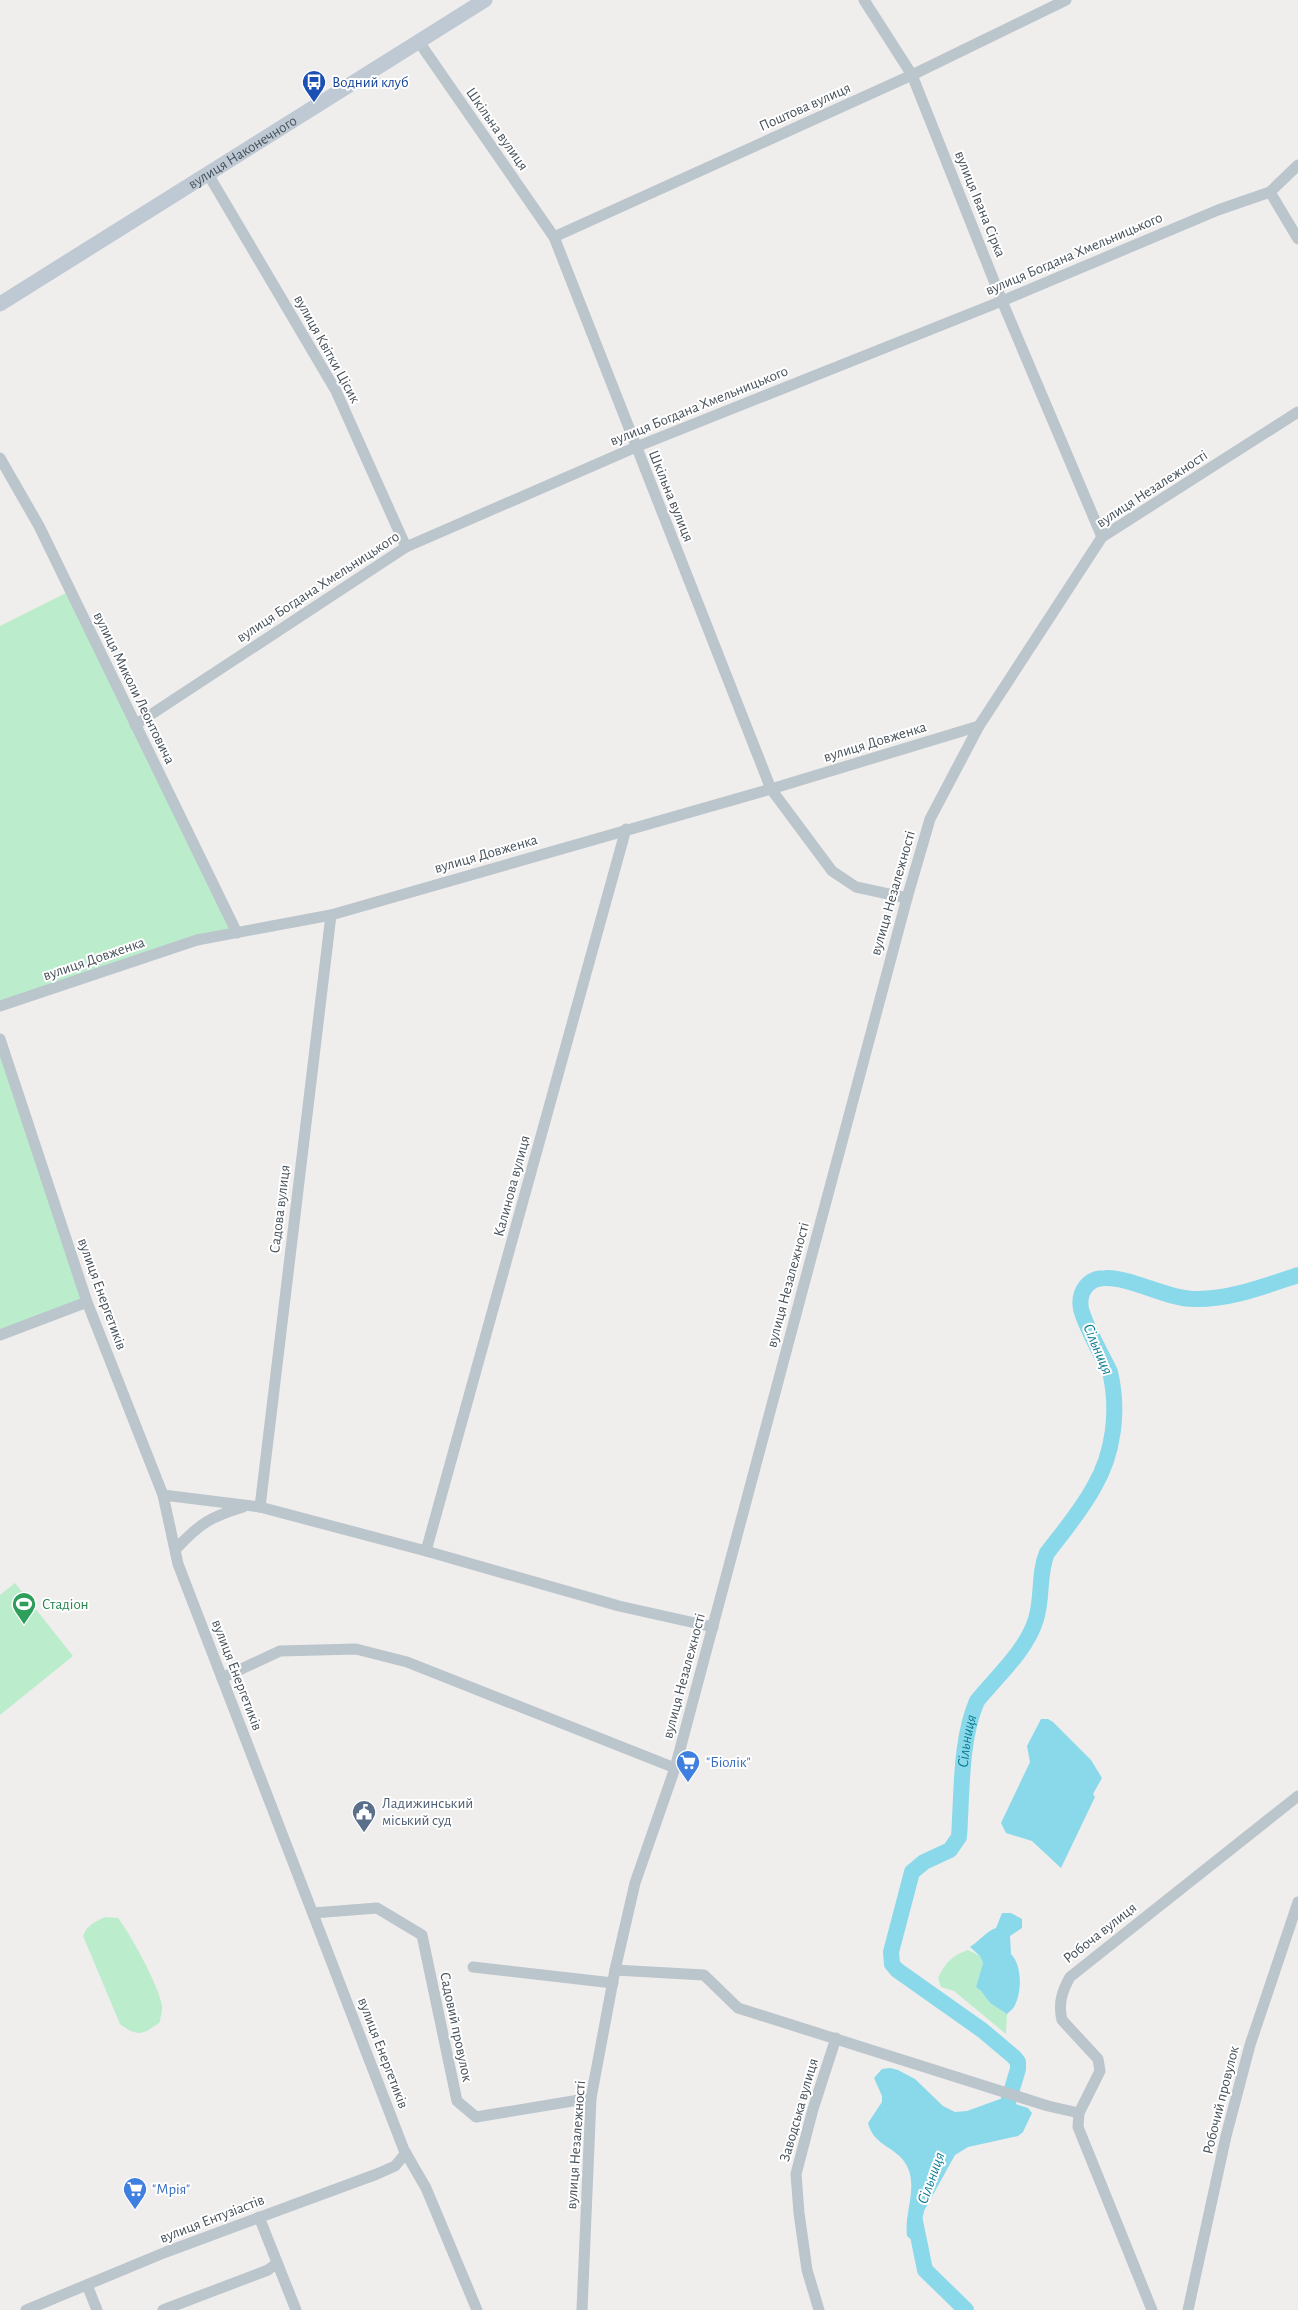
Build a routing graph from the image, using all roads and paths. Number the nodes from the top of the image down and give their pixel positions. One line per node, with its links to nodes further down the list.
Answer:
1 (485, 0): 4 (street, вулиця Наконечного)
2 (864, 0): 5 (street, вулиця Івана Сірка)
3 (1066, 0): 5 (street, Поштова вулиця)
4 (419, 42): 7 (street, вулиця Наконечного); 9 (street, Шкільна вулиця)
5 (912, 75): 9 (street, Поштова вулиця); 11 (street, вулиця Івана Сірка)
6 (1298, 165): 8 (street, вулиця Богдана Хмельницького)
7 (208, 174): 12 (street, вулиця Наконечного); 17 (street, вулиця Квітки Цісик)
8 (1270, 192): 10 (street); 11 (street, вулиця Богдана Хмельницького)
9 (554, 237): 14 (street, Шкільна вулиця)
10 (1298, 239)
11 (1002, 301): 14 (street, вулиця Богдана Хмельницького); 16 (street, вулиця Івана Сірка)
12 (0, 304)
13 (1298, 412): 16 (street, вулиця Незалежності)
14 (636, 447): 17 (street, вулиця Богдана Хмельницького); 20 (street, Шкільна вулиця)
15 (0, 458): 18 (street, вулиця Миколи Леонтовича)
16 (1102, 537): 19 (street, вулиця Незалежності)
17 (406, 547): 18 (street, вулиця Богдана Хмельницького)
18 (135, 725): 24 (street, вулиця Миколи Леонтовича)
19 (979, 726): 20 (street, вулиця Довженка); 22 (street, вулиця Незалежності)
20 (771, 789): 21 (street, вулиця Довженка); 22 (street, Шкільна вулиця)
21 (626, 829): 23 (street, вулиця Довженка); 32 (street, Калинова вулиця)
22 (907, 898): 33 (street, вулиця Незалежності)
23 (331, 915): 24 (street, вулиця Довженка); 30 (street, Садова вулиця)
24 (237, 933): 25 (street, вулиця Довженка)
25 (0, 1006)
26 (0, 1040): 27 (street, вулиця Енергетиків)
27 (87, 1302): 28 (street); 29 (street, вулиця Енергетиків)
28 (0, 1335)
29 (163, 1495): 30 (street); 31 (street, вулиця Енергетиків)
30 (254, 1506): 31 (street); 32 (street)
31 (176, 1549): 34 (street, вулиця Енергетиків)
32 (426, 1551): 33 (street)
33 (713, 1627): 35 (street, вулиця Незалежності)
34 (222, 1678): 35 (street); 38 (street, вулиця Енергетиків)
35 (675, 1768): 40 (street, вулиця Незалежності)
36 (1298, 1796): 44 (street, Робоча вулиця)
37 (1298, 1902): 58 (street, Робочий провулок)
38 (313, 1913): 43 (street, Садовий провулок); 45 (street, вулиця Енергетиків)
39 (473, 1967): 41 (street)
40 (615, 1970): 41 (street, вулиця Незалежності); 42 (street)
41 (613, 1982): 43 (street, вулиця Незалежності)
42 (836, 2038): 44 (street); 56 (street, Заводська вулиця)
43 (591, 2098): 55 (street, вулиця Незалежності)
44 (1079, 2113): 57 (street)
45 (406, 2153): 46 (street, вулиця Ентузіастів); 54 (street, вулиця Енергетиків)
46 (259, 2217): 47 (street); 48 (street, вулиця Ентузіастів)
47 (277, 2263): 52 (street); 53 (street)
48 (87, 2285): 49 (street, вулиця Ентузіастів); 51 (street)
49 (50, 2305): 50 (street, вулиця Ентузіастів)
50 (26, 2310)
51 (97, 2310)
52 (163, 2310)
53 (296, 2310)
54 (477, 2310)
55 (582, 2310)
56 (819, 2310)
57 (1152, 2310)
58 (1188, 2310)

